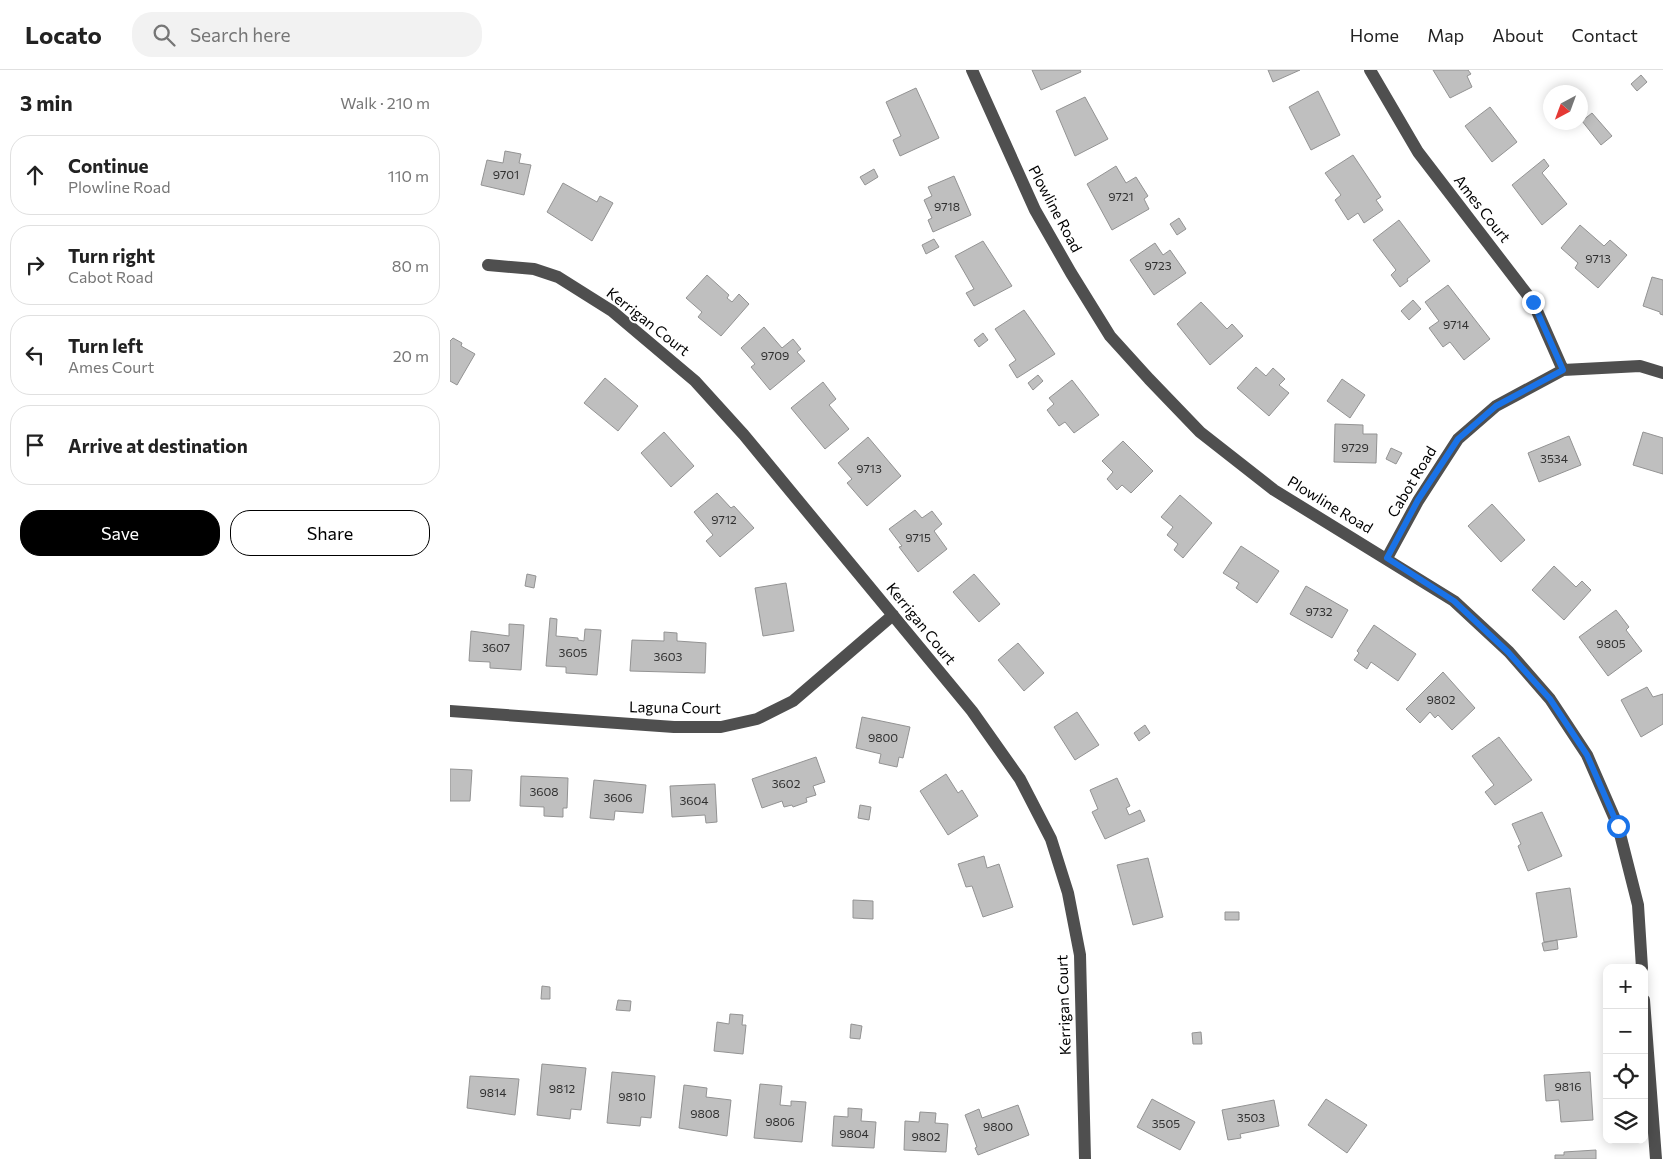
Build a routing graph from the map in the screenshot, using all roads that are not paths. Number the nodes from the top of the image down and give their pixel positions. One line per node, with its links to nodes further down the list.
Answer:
1 (972, 70): 6 (street, Plowline Road)
2 (1370, 70): 4 (street, Ames Court)
3 (488, 265): 7 (street, Kerrigan Court)
4 (1563, 370): 5 (street, Cabot Road); 6 (street, Cabot Road)
5 (1663, 373)
6 (1387, 558): 9 (street, Plowline Road)
7 (893, 615): 8 (street, Laguna Court); 11 (street, Kerrigan Court)
8 (450, 711)
9 (1642, 964)
10 (1645, 1009): 12 (street)
11 (1085, 1159)
12 (1656, 1159)

